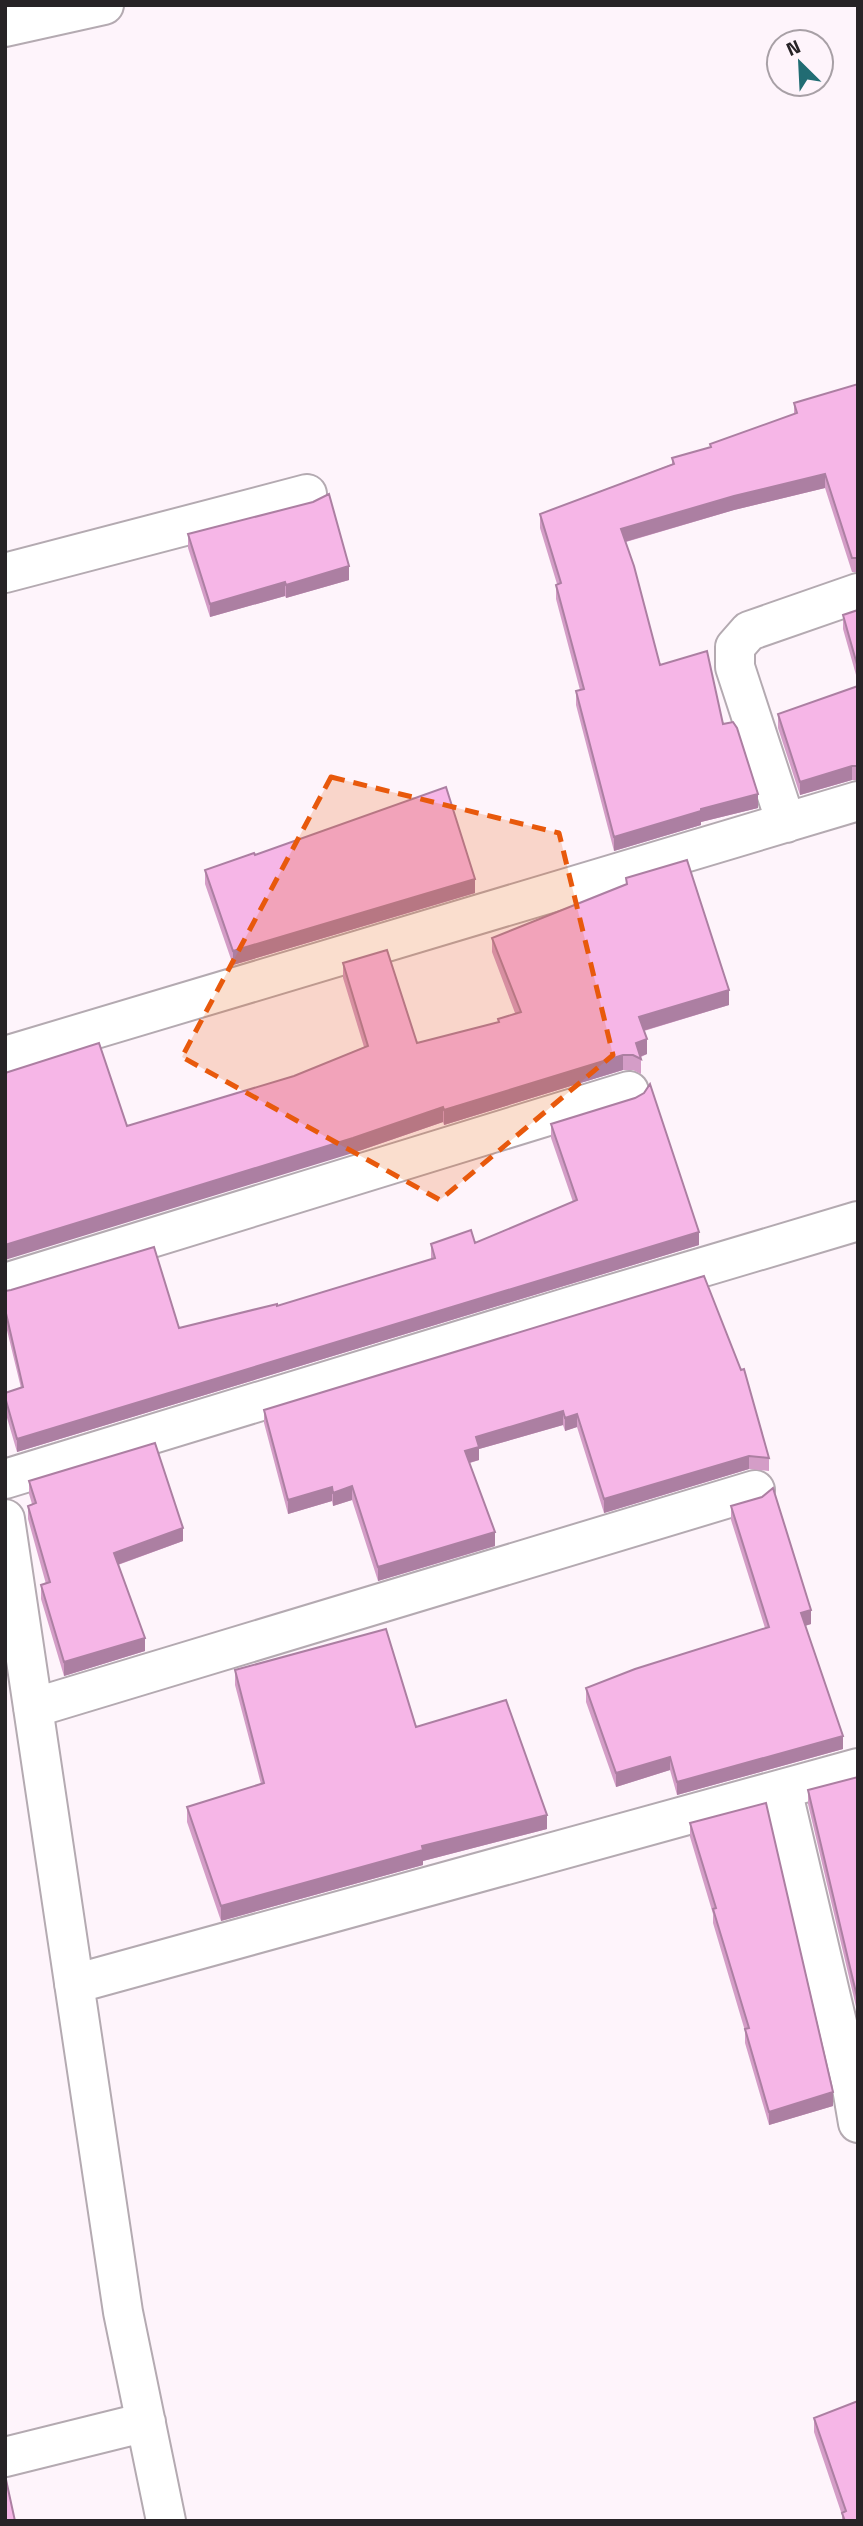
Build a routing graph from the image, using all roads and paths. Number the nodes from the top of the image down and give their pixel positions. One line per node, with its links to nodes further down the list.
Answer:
1 (104, 5): 2 (street)
2 (5, 27)
3 (307, 494): 4 (street)
4 (5, 573)
5 (858, 593): 7 (street)
6 (858, 802): 7 (street)
7 (786, 823): 8 (street)
8 (5, 1056)
9 (629, 1091): 11 (street)
10 (858, 1222): 12 (street)
11 (5, 1283)
12 (5, 1479)
13 (755, 1490): 15 (street)
14 (5, 1519): 15 (street)
15 (33, 1708): 18 (street)
16 (858, 1768): 17 (street)
17 (782, 1788): 18 (street); 19 (street)
18 (74, 1984): 20 (street)
19 (858, 2123)
20 (146, 2422): 21 (street); 22 (street)
21 (5, 2457)
22 (166, 2521)

